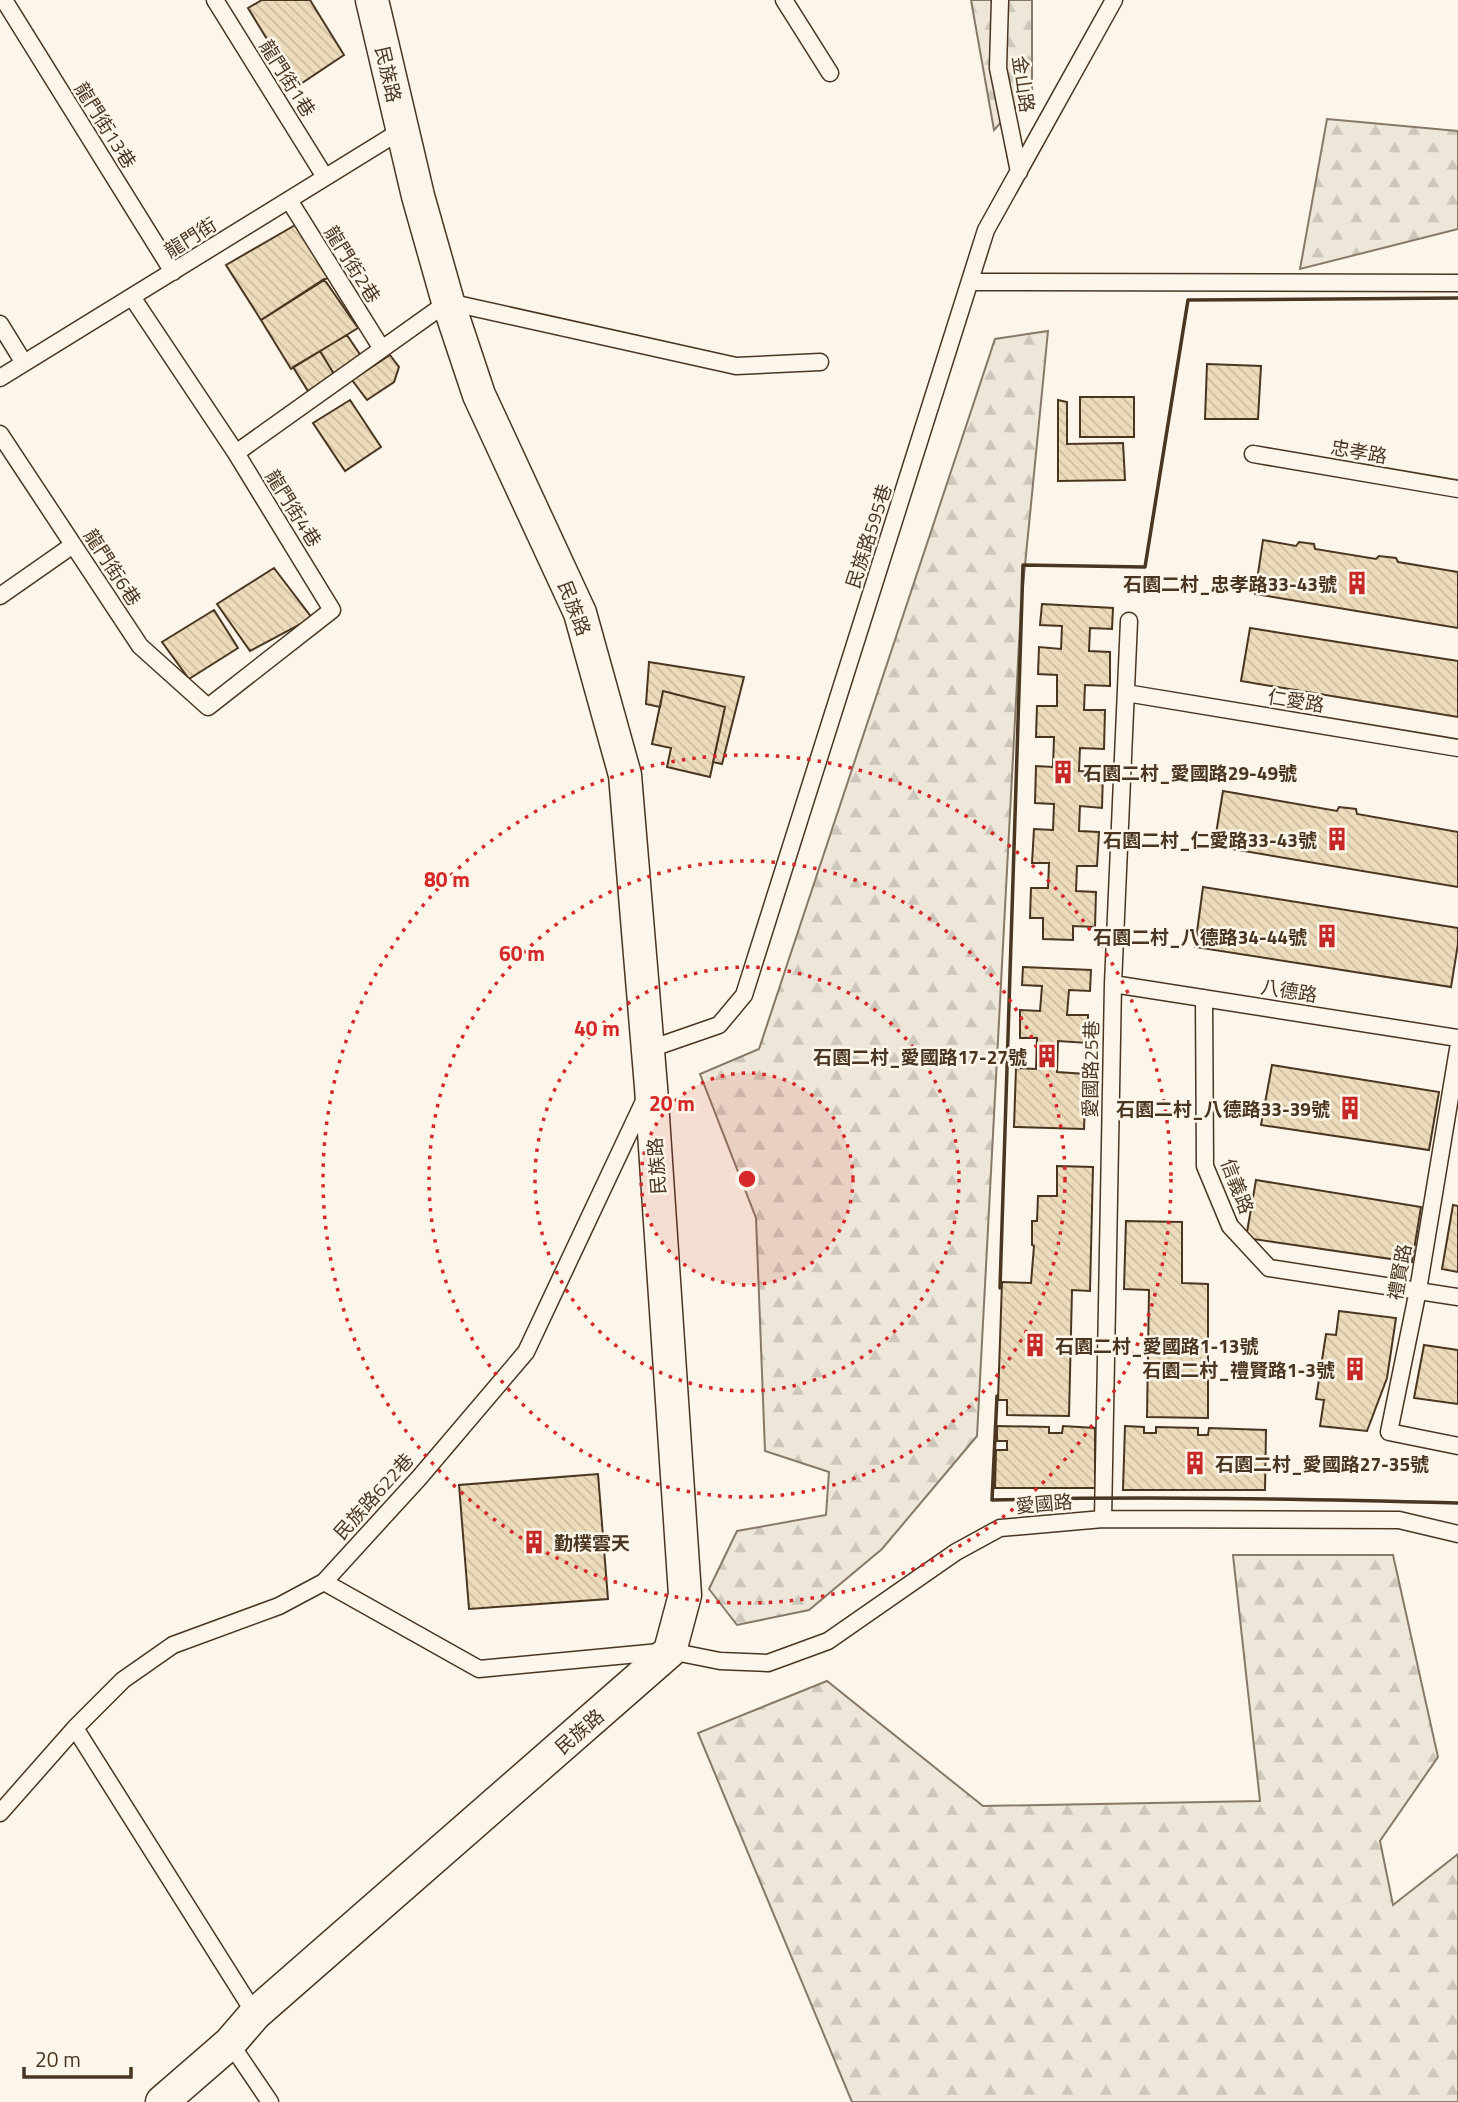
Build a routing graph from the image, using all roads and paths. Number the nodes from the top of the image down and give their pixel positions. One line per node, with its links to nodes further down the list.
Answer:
1 (4, 0): 12 (lane, 龍門街13巷)
2 (215, 0): 10 (lane, 龍門街1巷)
3 (372, 0): 8 (street, 民族路)
4 (783, 0): 7 (lane)
5 (1000, 0): 9 (lane, 金山路)
6 (1114, 0): 9 (lane, 民族路595巷)
7 (830, 74)
8 (402, 130): 10 (lane, 龍門街); 16 (street, 民族路)
9 (1018, 172): 13 (lane, 民族路595巷)
10 (326, 177): 11 (lane, 龍門街)
11 (289, 200): 12 (lane, 龍門街); 18 (lane, 龍門街2巷)
12 (173, 272): 15 (lane, 龍門街)
13 (970, 282): 14 (lane); 36 (lane, 民族路595巷)
14 (1458, 283)
15 (132, 297): 20 (lane, 龍門街); 23 (lane, 龍門街4巷)
16 (448, 302): 18 (lane); 19 (lane); 36 (street, 民族路)
17 (0, 324): 20 (lane)
18 (382, 349): 23 (lane)
19 (820, 362)
20 (24, 363): 21 (lane, 龍門街)
21 (0, 378)
22 (0, 434): 26 (lane, 龍門街6巷)
23 (236, 453): 30 (lane, 龍門街4巷)
24 (1253, 454): 25 (lane, 忠孝路)
25 (1458, 489)
26 (73, 545): 27 (lane); 30 (lane, 龍門街6巷)
27 (0, 596)
28 (1129, 621): 29 (lane, 愛國路25巷)
29 (1126, 693): 31 (lane, 仁愛路); 32 (lane, 愛國路25巷)
30 (208, 707)
31 (1458, 748)
32 (1113, 984): 33 (lane, 八德路); 41 (lane, 愛國路25巷)
33 (1204, 998): 34 (lane, 八德路); 38 (lane, 信義路)
34 (1458, 1038)
35 (1458, 1049): 38 (lane, 禮賢路)
36 (647, 1050): 37 (street, 民族路)
37 (651, 1087): 43 (lane, 民族路622巷); 44 (street, 民族路)
38 (1418, 1290): 39 (lane, 信義路); 40 (lane, 禮賢路)
39 (1458, 1297)
40 (1458, 1446)
41 (1103, 1519): 42 (lane, 愛國路); 44 (lane, 愛國路)
42 (1458, 1534)
43 (324, 1582): 44 (lane, 愛國路); 45 (lane, 民族路622巷)
44 (670, 1651): 47 (street, 民族路)
45 (75, 1728): 46 (lane, 民族路622巷); 47 (lane)
46 (0, 1812)
47 (255, 2014): 48 (street, 民族路)
48 (230, 2043): 49 (street, 民族路); 50 (lane)
49 (162, 2102)
50 (270, 2102)

